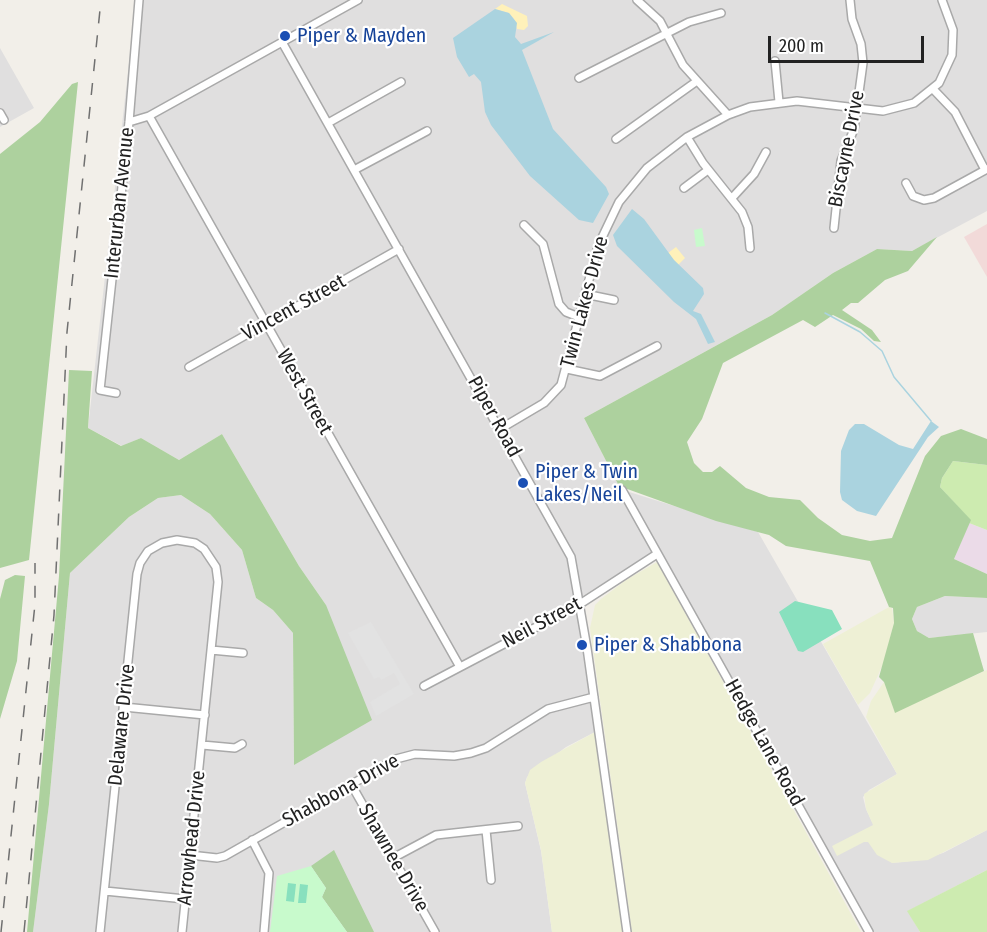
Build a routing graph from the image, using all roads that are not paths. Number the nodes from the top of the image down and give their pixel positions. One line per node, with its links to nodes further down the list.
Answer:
1 (139, 0): 19 (street, Interurban Avenue)
2 (358, 0): 6 (street)
3 (637, 0): 8 (street)
4 (850, 0): 16 (street, Biscayne Drive)
5 (942, 0): 14 (street, Twin Lakes Drive)
6 (344, 3): 9 (street)
7 (721, 13): 8 (street)
8 (667, 33): 11 (street); 12 (street)
9 (282, 42): 18 (street); 20 (street, Piper Road)
10 (775, 61): 15 (street)
11 (579, 78)
12 (697, 81): 17 (street); 23 (street)
13 (400, 82): 20 (street)
14 (933, 89): 16 (street, Twin Lakes Drive); 27 (street)
15 (779, 102): 16 (street, Twin Lakes Drive); 17 (street, Twin Lakes Drive)
16 (857, 108): 32 (street, Biscayne Drive)
17 (728, 115): 22 (street, Twin Lakes Drive)
18 (149, 116): 19 (street); 38 (street, West Street)
19 (129, 122): 42 (street, Interurban Avenue)
20 (328, 123): 25 (street, Piper Road)
21 (427, 131): 25 (street)
22 (687, 137): 26 (street); 35 (street, Twin Lakes Drive)
23 (616, 139)
24 (766, 152): 30 (street)
25 (354, 170): 34 (street, Piper Road)
26 (708, 170): 29 (street); 30 (street)
27 (986, 170): 28 (street)
28 (906, 183)
29 (684, 188)
30 (732, 198): 33 (street)
31 (524, 225): 37 (street)
32 (834, 228)
33 (750, 248)
34 (399, 249): 38 (street, Vincent Street); 43 (street, Piper Road)
35 (585, 294): 36 (street); 37 (street, Twin Lakes Drive)
36 (614, 300)
37 (579, 317): 41 (street, Twin Lakes Drive)
38 (266, 323): 40 (street, Vincent Street); 50 (street, West Street)
39 (657, 346): 41 (street)
40 (189, 367)
41 (567, 369): 43 (street, Twin Lakes Drive)
42 (116, 393)
43 (500, 429): 47 (street, Piper Road)
44 (622, 490): 46 (street, Hedge Lane Road)
45 (177, 540): 48 (street, Arrowhead Drive); 53 (street, Delaware Drive)
46 (657, 554): 47 (street, Neil Street); 71 (street, Hedge Lane Road)
47 (580, 604): 50 (street, Neil Street); 52 (street, Piper Road)
48 (211, 650): 49 (street); 54 (street, Arrowhead Drive)
49 (243, 653)
50 (460, 667): 51 (street, Neil Street)
51 (423, 686)
52 (594, 697): 57 (street, Shabbona Drive); 70 (street, Piper Road)
53 (124, 707): 54 (street); 64 (street, Delaware Drive)
54 (205, 715): 56 (street, Arrowhead Drive)
55 (242, 744): 56 (street, Arrowhead Drive)
56 (202, 745): 61 (street, Arrowhead Drive)
57 (351, 784): 60 (street, Shabbona Drive); 62 (street, Shawnee Drive)
58 (518, 826): 59 (street)
59 (486, 830): 62 (street); 63 (street)
60 (252, 840): 61 (street, Shabbona Drive); 68 (street)
61 (190, 855): 65 (street, Arrowhead Drive)
62 (393, 858): 69 (street, Shawnee Drive)
63 (491, 880)
64 (105, 891): 65 (street); 66 (street, Delaware Drive)
65 (185, 899): 67 (street, Arrowhead Drive)
66 (100, 932)
67 (182, 932)
68 (264, 932)
69 (435, 932)
70 (627, 932)
71 (869, 932)

